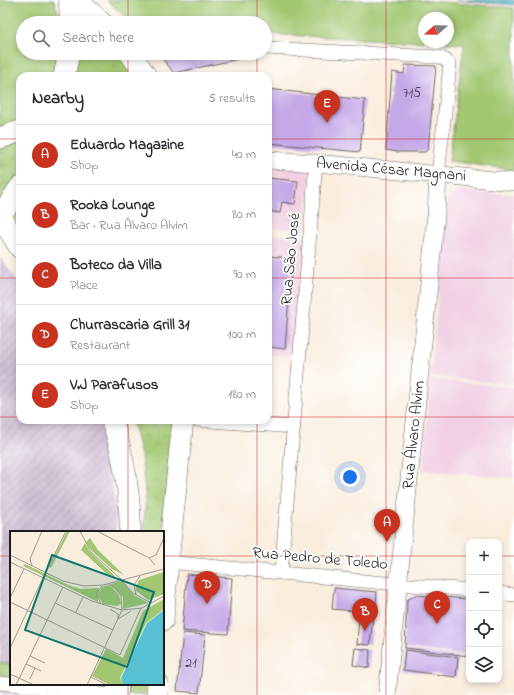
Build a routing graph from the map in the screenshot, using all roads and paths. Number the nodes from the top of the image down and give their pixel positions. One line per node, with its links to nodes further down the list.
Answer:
1 (69, 0): 3 (main road)
2 (77, 0): 4 (main road)
3 (70, 16)
4 (94, 16)
5 (272, 48): 14 (street)
6 (67, 60): 8 (main road)
7 (135, 60): 9 (main road)
8 (65, 72)
9 (143, 72)
10 (16, 132): 11 (main road)
11 (0, 138)
12 (272, 160): 13 (street, Avenida César Magnani)
13 (316, 163): 14 (street, Avenida César Magnani); 22 (street, Rua São José)
14 (438, 175): 15 (street, Avenida César Magnani); 26 (street, Rua Álvaro Alvim)
15 (514, 182)
16 (16, 193): 17 (main road)
17 (0, 217): 18 (main road)
18 (16, 242)
19 (113, 424): 23 (main road)
20 (183, 424): 24 (main road)
21 (252, 424): 22 (street)
22 (294, 427): 25 (street, Rua São José)
23 (130, 531)
24 (168, 562): 25 (street, Rua Pedro de Toledo); 30 (main road)
25 (281, 573): 26 (street, Rua Pedro de Toledo)
26 (399, 584): 27 (street, Rua Pedro de Toledo); 39 (street, Rua Álvaro Alvim)
27 (466, 590)
28 (502, 593): 29 (street)
29 (514, 595)
30 (164, 608)
31 (0, 683): 32 (street)
32 (10, 684)
33 (18, 685): 36 (street)
34 (118, 685): 37 (main road)
35 (158, 685): 38 (main road)
36 (110, 695)
37 (117, 695)
38 (157, 695)
39 (387, 695)

